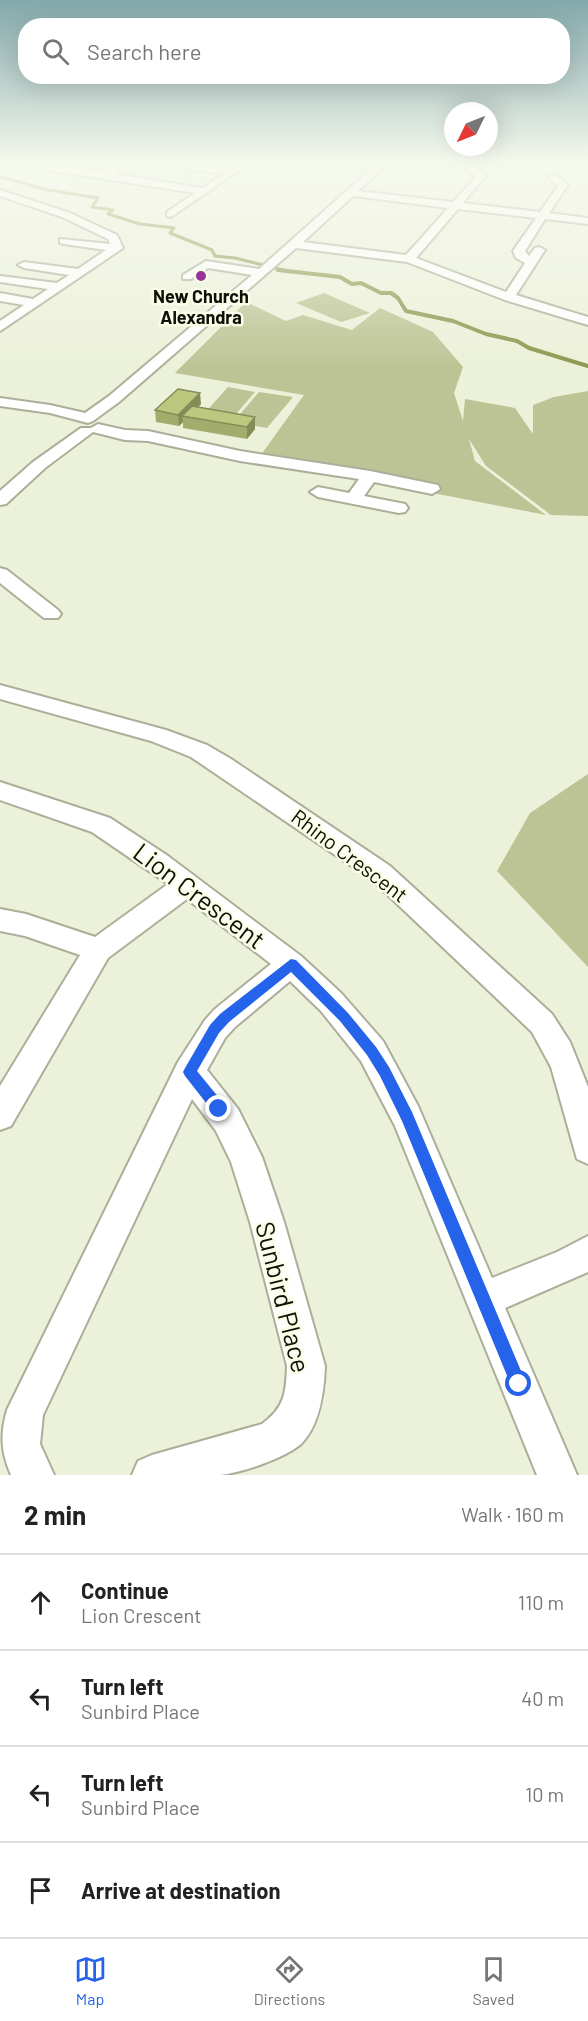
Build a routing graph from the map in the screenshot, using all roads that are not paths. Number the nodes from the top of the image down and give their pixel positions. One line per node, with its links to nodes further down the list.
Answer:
1 (96, 231): 7 (street)
2 (307, 231): 6 (street)
3 (433, 231): 9 (street)
4 (534, 231): 18 (street)
5 (64, 241): 7 (street)
6 (292, 244): 9 (street); 12 (street)
7 (116, 246): 10 (street)
8 (77, 257): 10 (street)
9 (409, 259): 18 (street)
10 (99, 260): 13 (street)
11 (24, 266): 13 (street)
12 (265, 269): 14 (street); 25 (street)
13 (81, 273): 16 (street)
14 (187, 277)
15 (4, 279): 16 (street)
16 (60, 287): 19 (street)
17 (0, 297): 19 (street)
18 (509, 297): 22 (street)
19 (35, 303): 21 (street)
20 (0, 315): 21 (street)
21 (14, 317): 23 (street)
22 (588, 321)
23 (0, 327)
24 (0, 402): 25 (street)
25 (89, 424): 26 (street); 30 (street)
26 (370, 476): 27 (street); 29 (street)
27 (432, 489)
28 (318, 492): 29 (street)
29 (353, 499): 31 (street)
30 (0, 500)
31 (399, 508)
32 (0, 574): 33 (street)
33 (51, 614)
34 (0, 692): 42 (street, Rhino Crescent)
35 (0, 790): 36 (street, Lion Crescent)
36 (187, 884): 38 (street); 39 (street, Lion Crescent)
37 (0, 920): 38 (street)
38 (98, 951): 41 (street)
39 (291, 964): 40 (street); 44 (street, Lion Crescent)
40 (189, 1072): 45 (street); 46 (street, Sunbird Place)
41 (0, 1115)
42 (588, 1148)
43 (588, 1253): 44 (street)
44 (483, 1300): 47 (street, Lion Crescent)
45 (34, 1475)
46 (152, 1475)
47 (557, 1475)

